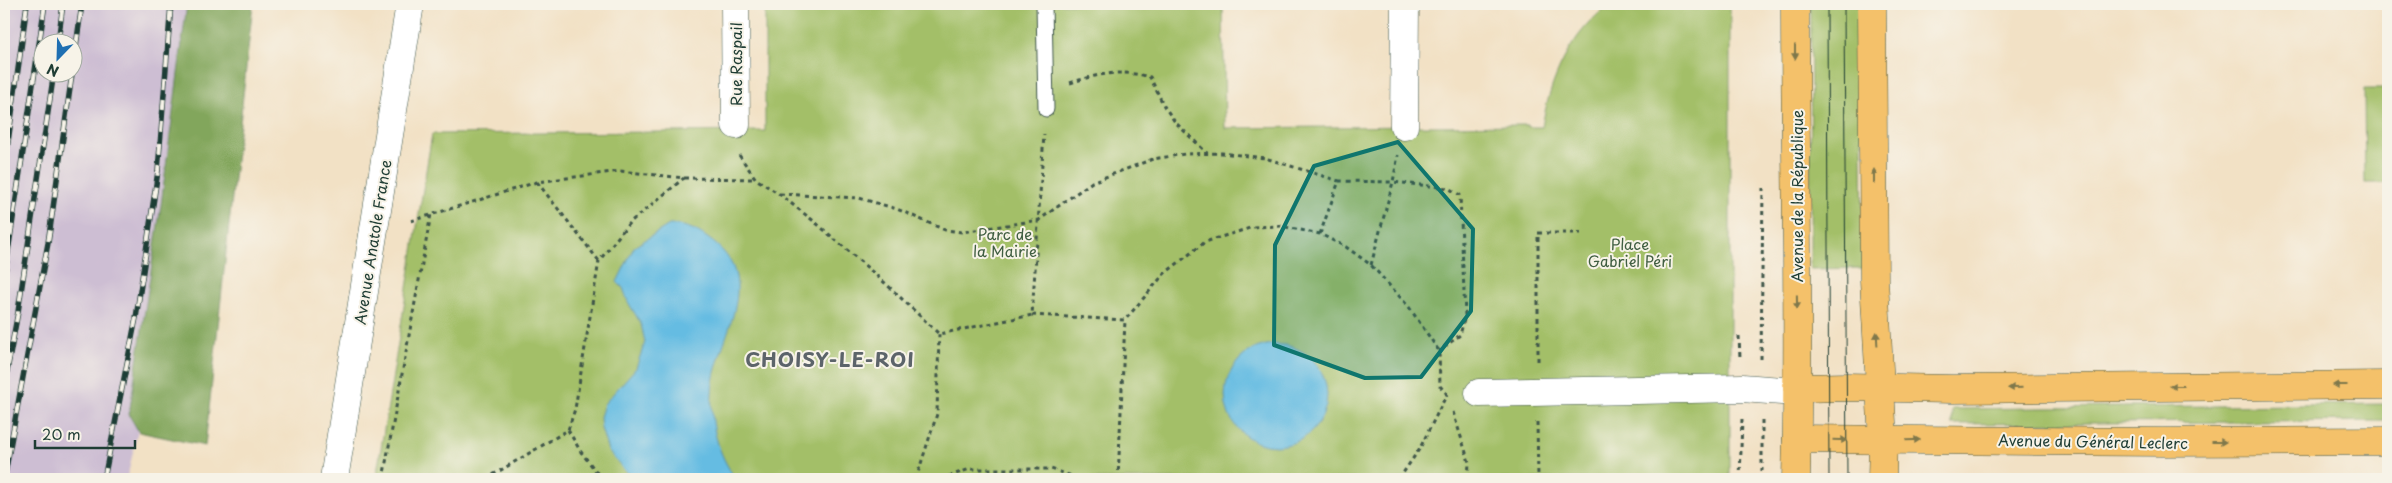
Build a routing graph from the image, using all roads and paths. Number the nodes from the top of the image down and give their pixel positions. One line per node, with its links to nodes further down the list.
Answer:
1 (410, 4): 42 (street, Avenue Anatole France)
2 (735, 4): 9 (street, Rue Raspail)
3 (1044, 4): 7 (lane)
4 (1405, 4): 10 (street)
5 (1795, 4): 32 (main road, Avenue de la République, one-way to 32)
6 (1872, 4): 30 (main road, one-way to 6)
7 (1045, 90): 8 (lane); 11 (path)
8 (1046, 109): 19 (path)
9 (736, 125): 13 (path)
10 (1404, 126)
11 (1208, 154): 14 (path); 19 (path)
12 (684, 178): 13 (path); 16 (path); 23 (path)
13 (756, 180): 17 (path)
14 (1339, 181): 15 (path); 22 (path)
15 (1384, 181)
16 (537, 182): 18 (path); 23 (path)
17 (779, 194): 19 (path); 27 (path)
18 (431, 214): 20 (path); 43 (path)
19 (1038, 220): 25 (path)
20 (411, 221)
21 (1581, 233): 34 (path)
22 (1320, 234): 24 (path); 26 (path)
23 (599, 261): 38 (path)
24 (1371, 265): 28 (path); 28 (path)
25 (1032, 315): 26 (path); 27 (path)
26 (1125, 320): 49 (path)
27 (939, 334): 46 (path)
28 (1439, 351): 35 (path)
29 (2388, 385): 30 (main road, one-way to 30)
30 (1880, 387): 32 (main road); 40 (main road)
31 (1742, 388): 32 (street); 34 (street); 53 (path)
32 (1799, 388): 39 (main road, Avenue de la République)
33 (1480, 393): 34 (street)
34 (1536, 393): 52 (path)
35 (1447, 394): 36 (path); 50 (path)
36 (1450, 402)
37 (1453, 411): 51 (path)
38 (568, 430): 44 (path); 45 (path)
39 (1797, 439): 40 (main road, Avenue du Général Leclerc, one-way to 40); 54 (main road, Avenue de la République)
40 (1883, 440): 41 (main road, Avenue du Général Leclerc, one-way to 41); 55 (main road)
41 (2388, 441)
42 (334, 479)
43 (383, 479)
44 (486, 479)
45 (602, 479)
46 (916, 479)
47 (941, 479): 48 (path)
48 (1081, 479)
49 (1118, 479)
50 (1400, 479)
51 (1468, 479)
52 (1538, 479)
53 (1740, 479)
54 (1796, 479)
55 (1882, 479)

